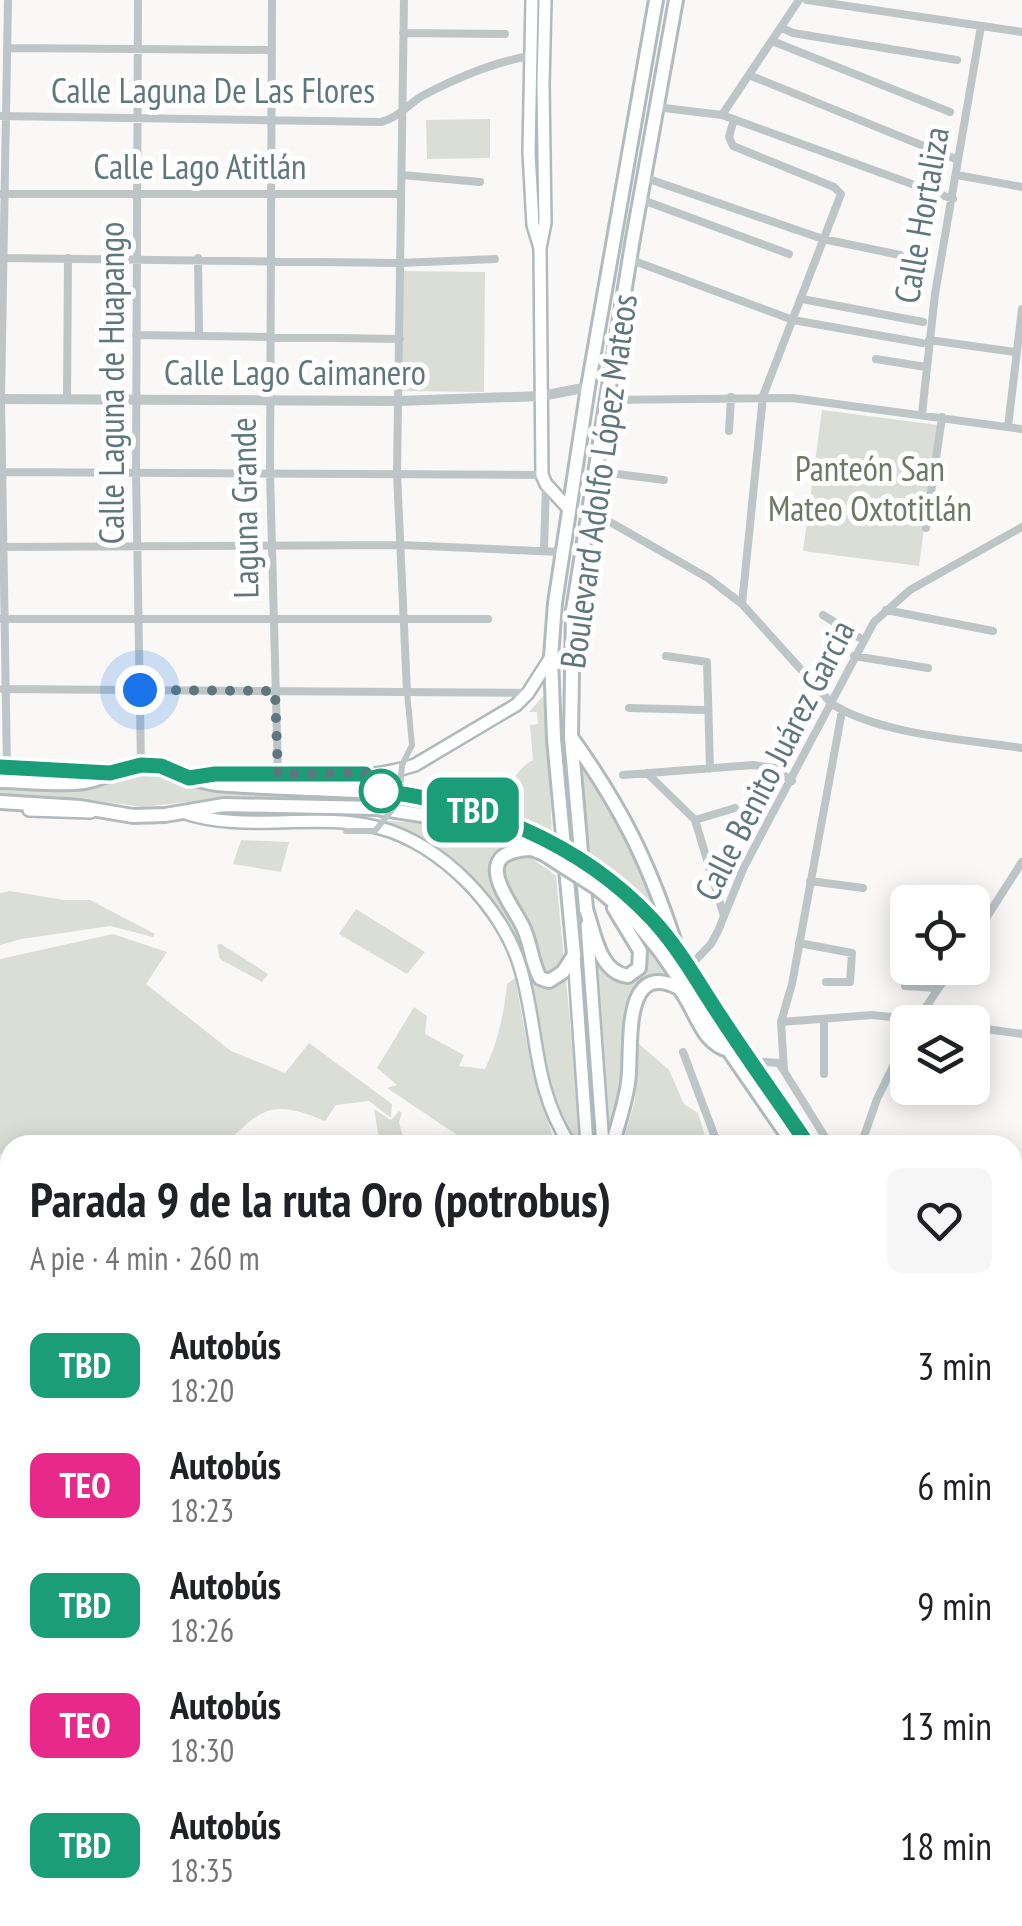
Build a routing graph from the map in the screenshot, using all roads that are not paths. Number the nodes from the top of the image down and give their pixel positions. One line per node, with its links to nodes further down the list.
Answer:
1 (8, 0): 17 (street)
2 (138, 0): 18 (street, Calle Laguna de Huapango)
3 (272, 0): 19 (street, Laguna Grande)
4 (404, 0): 13 (street)
5 (532, 0): 20 (main road)
6 (545, 0): 44 (main road)
7 (656, 0): 67 (main road, Boulevard Adolfo López Mateos)
8 (676, 0): 23 (main road, Boulevard Adolfo López Mateos)
9 (799, 0): 12 (street)
10 (807, 0): 11 (street)
11 (981, 26): 14 (street); 31 (street, Calle Hortaliza)
12 (782, 28): 16 (street); 21 (street)
13 (403, 32): 15 (street); 24 (street)
14 (1022, 32)
15 (505, 34)
16 (772, 41): 22 (street); 25 (street)
17 (7, 48): 18 (street); 27 (street)
18 (138, 48): 19 (street); 28 (street, Calle Laguna de Huapango)
19 (272, 50): 30 (street, Laguna Grande)
20 (529, 56): 24 (street, Calle Laguna De Las Flores); 44 (main road)
21 (957, 60)
22 (749, 75): 26 (street); 31 (street)
23 (656, 107): 26 (street); 34 (main road, Boulevard Adolfo López Mateos)
24 (401, 112): 30 (street, Calle Laguna De Las Flores); 32 (street)
25 (950, 112)
26 (722, 115): 29 (street)
27 (3, 116): 28 (street, Calle Laguna De Las Flores); 39 (street)
28 (138, 116): 30 (street, Calle Laguna De Las Flores); 37 (street, Calle Laguna de Huapango)
29 (734, 118): 42 (street); 43 (street)
30 (272, 121): 38 (street, Laguna Grande)
31 (958, 160): 33 (street, Calle Hortaliza)
32 (402, 176): 35 (street); 40 (street)
33 (957, 176): 36 (street); 42 (street, Calle Hortaliza)
34 (643, 177): 41 (main road, Boulevard Adolfo López Mateos); 43 (street)
35 (480, 182)
36 (1022, 187)
37 (138, 192): 38 (street, Calle Lago Atitlán); 39 (street, Calle Lago Atitlán); 49 (street, Calle Laguna de Huapango)
38 (271, 192): 40 (street, Calle Lago Atitlán); 53 (street, Laguna Grande)
39 (2, 194): 47 (street)
40 (401, 194): 54 (street)
41 (640, 199): 45 (street); 52 (main road, Boulevard Adolfo López Mateos)
42 (952, 199): 63 (street, Calle Hortaliza)
43 (823, 239): 46 (street); 55 (street)
44 (540, 248): 68 (main road)
45 (789, 254)
46 (900, 255)
47 (1, 258): 48 (street); 71 (street)
48 (68, 258): 49 (street); 72 (street)
49 (137, 258): 50 (street); 60 (street, Calle Laguna de Huapango)
50 (198, 258): 53 (street); 59 (street)
51 (495, 259): 54 (street)
52 (629, 259): 57 (street); 75 (main road, Boulevard Adolfo López Mateos)
53 (271, 260): 54 (street); 61 (street, Laguna Grande)
54 (400, 263): 62 (street)
55 (802, 299): 57 (street); 58 (street)
56 (1022, 309): 64 (street)
57 (793, 320): 63 (street); 69 (street)
58 (923, 322)
59 (199, 334): 60 (street); 61 (street)
60 (136, 336): 73 (street, Calle Laguna de Huapango)
61 (270, 336): 62 (street); 74 (street, Laguna Grande)
62 (400, 339): 76 (street)
63 (925, 342): 64 (street); 66 (street, Calle Hortaliza)
64 (1018, 345): 79 (street)
65 (876, 359): 66 (street)
66 (926, 367): 77 (street, Calle Hortaliza)
67 (588, 386): 68 (street, Calle Lago Caimanero); 89 (main road, Boulevard Adolfo López Mateos)
68 (542, 396): 76 (street, Calle Lago Caimanero); 87 (main road)
69 (763, 396): 70 (street); 77 (street); 99 (street)
70 (731, 397): 75 (street); 81 (street)
71 (0, 399): 72 (street, Calle Lago Caimanero); 83 (street)
72 (67, 399): 73 (street, Calle Lago Caimanero)
73 (136, 399): 74 (street, Calle Lago Caimanero); 84 (street, Calle Laguna de Huapango)
74 (271, 400): 76 (street, Calle Lago Caimanero); 85 (street, Laguna Grande)
75 (606, 400): 82 (main road, Boulevard Adolfo López Mateos)
76 (399, 401): 86 (street)
77 (922, 414): 78 (street)
78 (942, 416): 79 (street); 92 (street)
79 (1008, 427): 80 (street)
80 (1022, 429)
81 (729, 431)
82 (594, 471): 88 (street); 122 (main road, Boulevard Adolfo López Mateos)
83 (1, 472): 84 (street); 95 (street)
84 (136, 472): 85 (street); 93 (street, Calle Laguna de Huapango)
85 (270, 473): 86 (street); 96 (street, Laguna Grande)
86 (397, 473): 87 (street); 94 (street)
87 (544, 480): 89 (main road); 97 (street)
88 (664, 480)
89 (568, 508): 98 (main road, Boulevard Adolfo López Mateos)
90 (610, 522): 99 (street)
91 (1022, 527): 100 (street, Calle Benito Juárez Garcia)
92 (926, 528)
93 (138, 545): 95 (street); 96 (street); 104 (street, Calle Laguna de Huapango)
94 (401, 545): 96 (street); 97 (street); 106 (street)
95 (2, 546): 102 (street)
96 (272, 546): 105 (street, Laguna Grande)
97 (544, 550): 98 (street)
98 (561, 552): 111 (main road, Boulevard Adolfo López Mateos)
99 (742, 604): 118 (street)
100 (886, 610): 107 (street); 108 (street, Calle Benito Juárez Garcia)
101 (823, 615): 108 (street)
102 (1, 618): 104 (street); 113 (street)
103 (488, 619): 106 (street)
104 (140, 620): 105 (street); 114 (street, Calle Laguna de Huapango)
105 (274, 620): 106 (street); 115 (street, Laguna Grande)
106 (404, 620): 116 (street)
107 (993, 632)
108 (863, 640): 110 (street, Calle Benito Juárez Garcia)
109 (666, 656): 120 (street)
110 (854, 656): 112 (street); 118 (street, Calle Benito Juárez Garcia)
111 (551, 657): 117 (main road); 149 (main road, Boulevard Adolfo López Mateos)
112 (928, 668)
113 (2, 688): 114 (street); 126 (street)
114 (140, 690): 115 (street); 124 (street, Calle Laguna de Huapango)
115 (275, 691): 116 (street); 128 (street, Laguna Grande)
116 (406, 692): 117 (street); 138 (street, bridge)
117 (528, 694): 129 (main road)
118 (832, 704): 121 (street); 132 (street, Calle Benito Juárez Garcia)
119 (629, 708): 120 (street)
120 (706, 710): 125 (street)
121 (842, 710): 123 (street); 141 (street)
122 (572, 737): 144 (main road, Boulevard Adolfo López Mateos); 148 (main road)
123 (1022, 748)
124 (141, 765): 126 (main road); 131 (main road)
125 (710, 769): 127 (street); 132 (street)
126 (2, 772)
127 (646, 773): 130 (street); 137 (street)
128 (278, 774): 129 (main road); 131 (main road)
129 (365, 774): 133 (main road)
130 (623, 775)
131 (189, 778): 133 (main road)
132 (792, 781): 145 (street, Calle Benito Juárez Garcia)
133 (374, 790): 139 (main road)
134 (0, 805): 136 (main road)
135 (735, 808): 137 (street)
136 (182, 812): 139 (main road); 167 (main road)
137 (695, 820): 145 (street)
138 (346, 831)
139 (542, 848): 143 (main road, bridge); 148 (main road, bridge); 149 (main road)
140 (1022, 862): 146 (street)
141 (810, 881): 142 (street); 147 (street)
142 (864, 888)
143 (602, 892): 144 (main road); 156 (main road)
144 (586, 909): 169 (main road, Boulevard Adolfo López Mateos)
145 (724, 916): 150 (street, Calle Benito Juárez Garcia)
146 (990, 916)
147 (800, 944): 151 (street); 159 (street)
148 (678, 952): 150 (main road)
149 (574, 956): 168 (main road, Boulevard Adolfo López Mateos)
150 (689, 966): 163 (main road)
151 (826, 982)
152 (905, 985): 154 (street)
153 (938, 985): 154 (street)
154 (936, 988): 155 (street)
155 (926, 1005)
156 (701, 1017): 170 (main road); 172 (main road)
157 (890, 1019): 158 (street)
158 (824, 1020): 159 (street); 166 (street)
159 (781, 1022): 164 (street)
160 (990, 1030): 161 (street)
161 (1022, 1034)
162 (683, 1052): 171 (street)
163 (750, 1060): 164 (street); 173 (main road)
164 (784, 1070): 174 (street)
165 (890, 1073): 175 (street)
166 (824, 1074)
167 (563, 1135)
168 (586, 1135)
169 (601, 1135)
170 (615, 1135)
171 (714, 1135)
172 (787, 1135)
173 (801, 1135)
174 (824, 1135)
175 (864, 1135)

